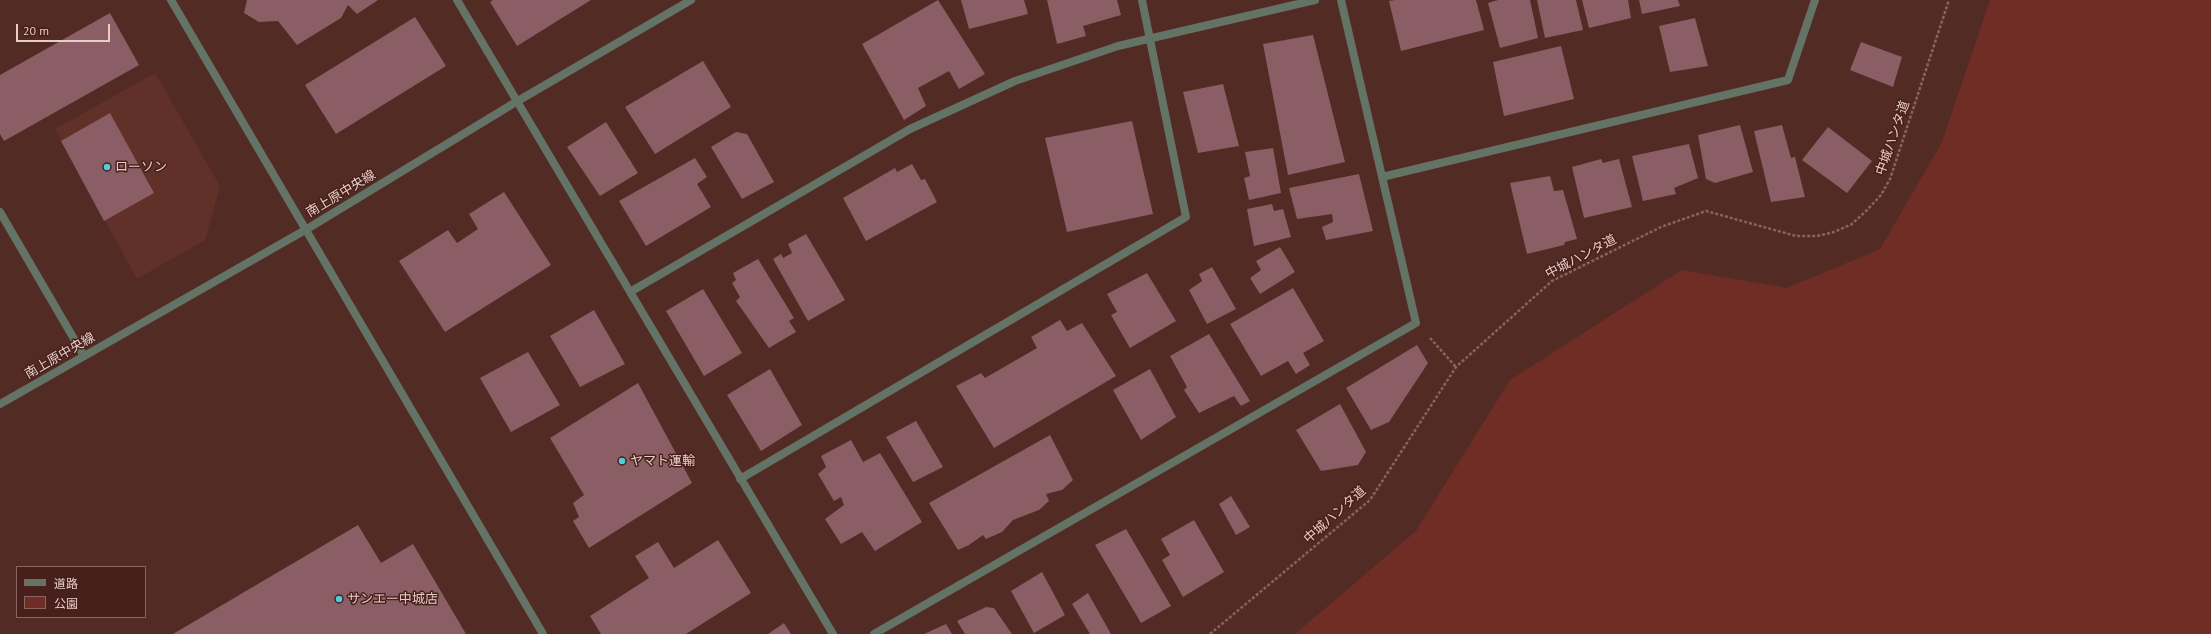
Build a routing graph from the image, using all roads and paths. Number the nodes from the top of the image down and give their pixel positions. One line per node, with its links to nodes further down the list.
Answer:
1 (171, 0): 13 (street)
2 (457, 0): 10 (street)
3 (691, 0): 10 (street, 南上原中央線)
4 (1142, 0): 9 (street)
5 (1315, 0): 9 (street)
6 (1341, 0): 11 (street)
7 (1815, 0): 11 (street)
8 (1949, 0): 17 (path, 中城ハンタ道)
9 (1151, 38): 14 (street); 19 (street)
10 (516, 102): 13 (street, 南上原中央線); 14 (street)
11 (1382, 177): 15 (street)
12 (0, 212): 16 (street)
13 (307, 229): 16 (street, 南上原中央線); 20 (street)
14 (630, 292): 19 (street)
15 (1416, 323): 17 (path); 22 (street)
16 (84, 356): 18 (street, 南上原中央線)
17 (1456, 367): 23 (path, 中城ハンタ道)
18 (0, 404)
19 (740, 479): 21 (street)
20 (544, 634)
21 (833, 634)
22 (874, 634)
23 (1210, 634)

